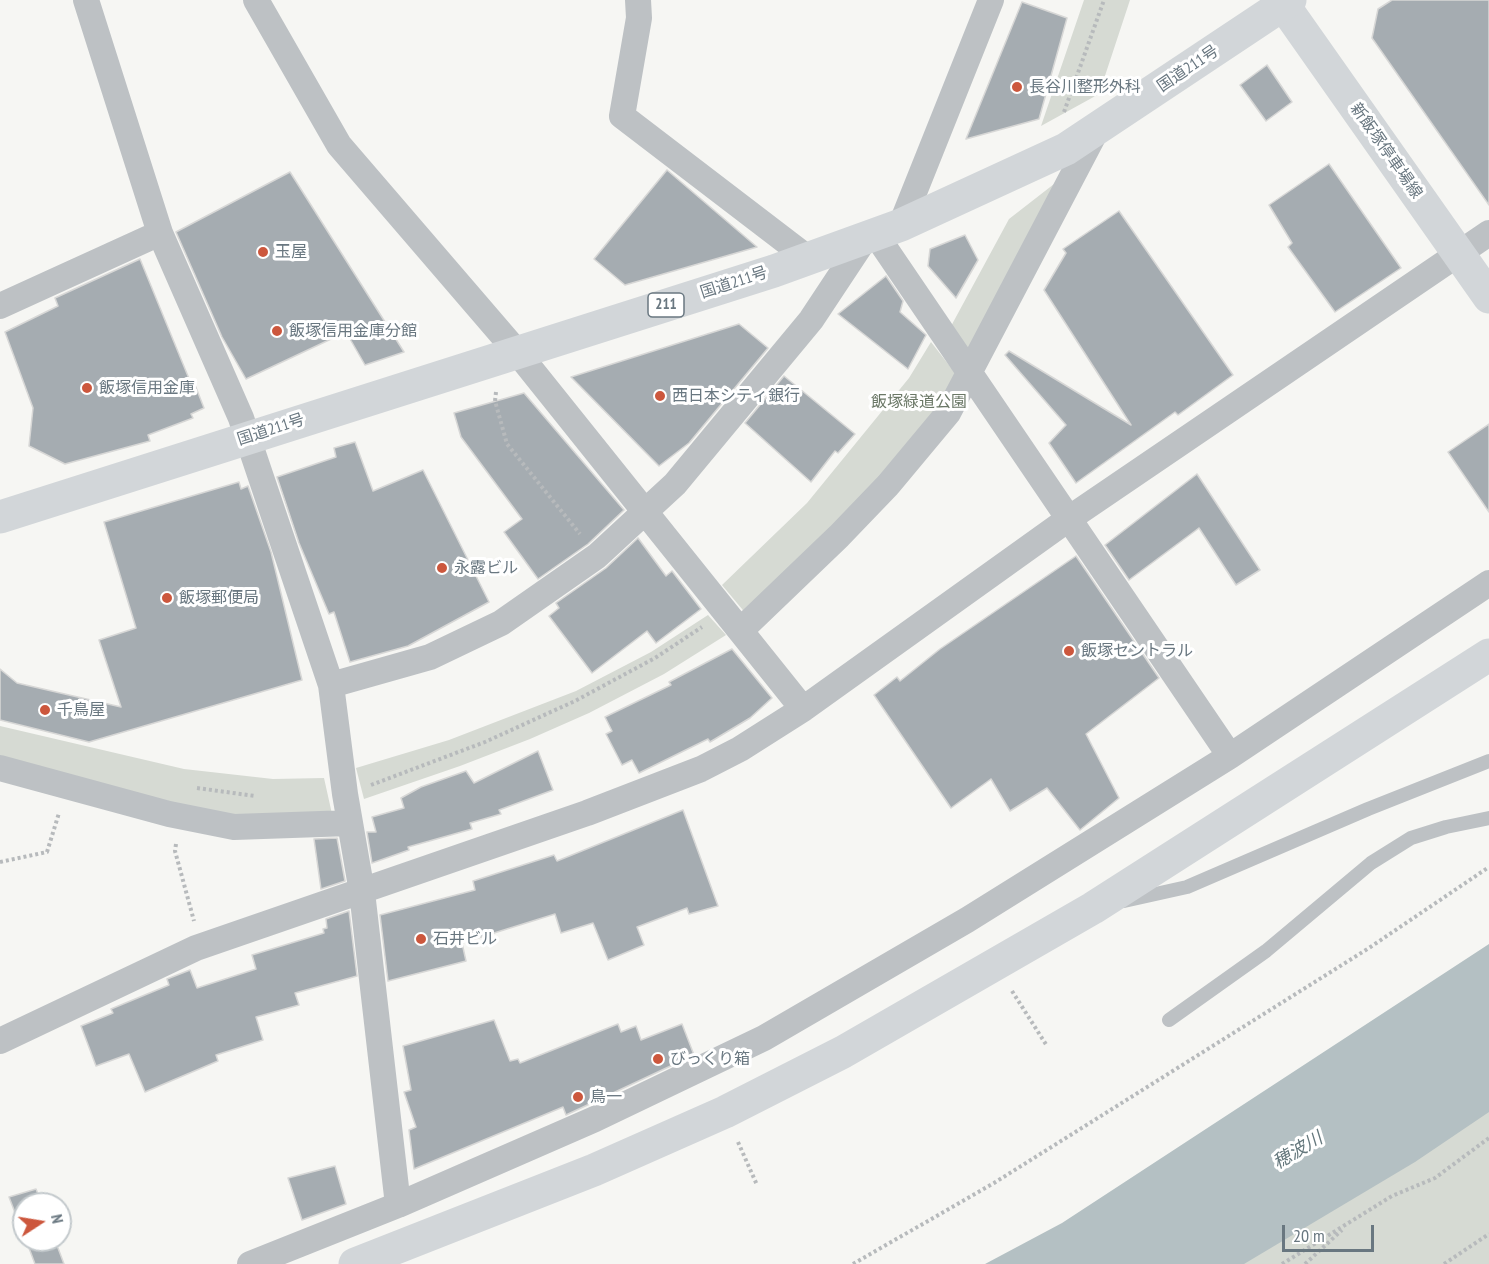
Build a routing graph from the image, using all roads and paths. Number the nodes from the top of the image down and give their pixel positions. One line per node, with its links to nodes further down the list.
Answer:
1 (86, 0): 9 (street)
2 (256, 0): 16 (street)
3 (638, 0): 13 (street)
4 (991, 0): 10 (street)
5 (1104, 0): 7 (path)
6 (1284, 2): 8 (main road, 国道211号 / 211); 12 (main road, 新飯塚停車場線)
7 (1061, 119)
8 (1096, 131): 10 (main road, 国道211号 / 211); 17 (street)
9 (160, 233): 15 (street); 19 (street)
10 (880, 233): 13 (main road, 国道211号 / 211); 17 (street); 20 (street)
11 (1489, 233): 12 (street)
12 (1459, 254): 14 (main road, 新飯塚停車場線); 22 (street)
13 (809, 259): 16 (main road, 国道211号 / 211)
14 (1489, 297)
15 (0, 306)
16 (517, 352): 19 (main road, 国道211号 / 211); 20 (street)
17 (969, 375): 22 (street); 26 (street)
18 (496, 390): 23 (path)
19 (248, 438): 21 (main road, 国道211号 / 211); 28 (street)
20 (645, 511): 23 (street); 25 (street)
21 (0, 517)
22 (1067, 520): 29 (street); 30 (street)
23 (597, 556): 28 (street)
24 (1489, 582): 30 (street)
25 (726, 610): 26 (street); 35 (path)
26 (741, 630): 29 (street)
27 (1489, 654): 43 (main road)
28 (331, 685): 35 (street)
29 (803, 709): 42 (street)
30 (1230, 756): 52 (street)
31 (1489, 761): 43 (lane)
32 (0, 768): 33 (street)
33 (66, 786): 37 (street); 40 (path)
34 (187, 787): 36 (path)
35 (345, 794): 39 (street)
36 (265, 797)
37 (177, 816): 39 (street); 44 (path)
38 (1489, 818): 46 (lane)
39 (350, 823): 42 (street)
40 (0, 862)
41 (1489, 867): 57 (path)
42 (362, 892): 44 (street); 52 (street)
43 (1093, 908): 45 (main road)
44 (202, 945): 47 (street)
45 (996, 966): 48 (path); 49 (main road)
46 (1169, 1020)
47 (0, 1041)
48 (1047, 1046)
49 (724, 1112): 51 (path); 56 (main road)
50 (1489, 1138): 53 (path)
51 (757, 1185)
52 (398, 1205): 55 (street)
53 (1350, 1223): 58 (path); 59 (path)
54 (1489, 1234): 60 (path)
55 (250, 1264)
56 (355, 1264)
57 (853, 1264)
58 (1282, 1264)
59 (1305, 1264)
60 (1444, 1264)

